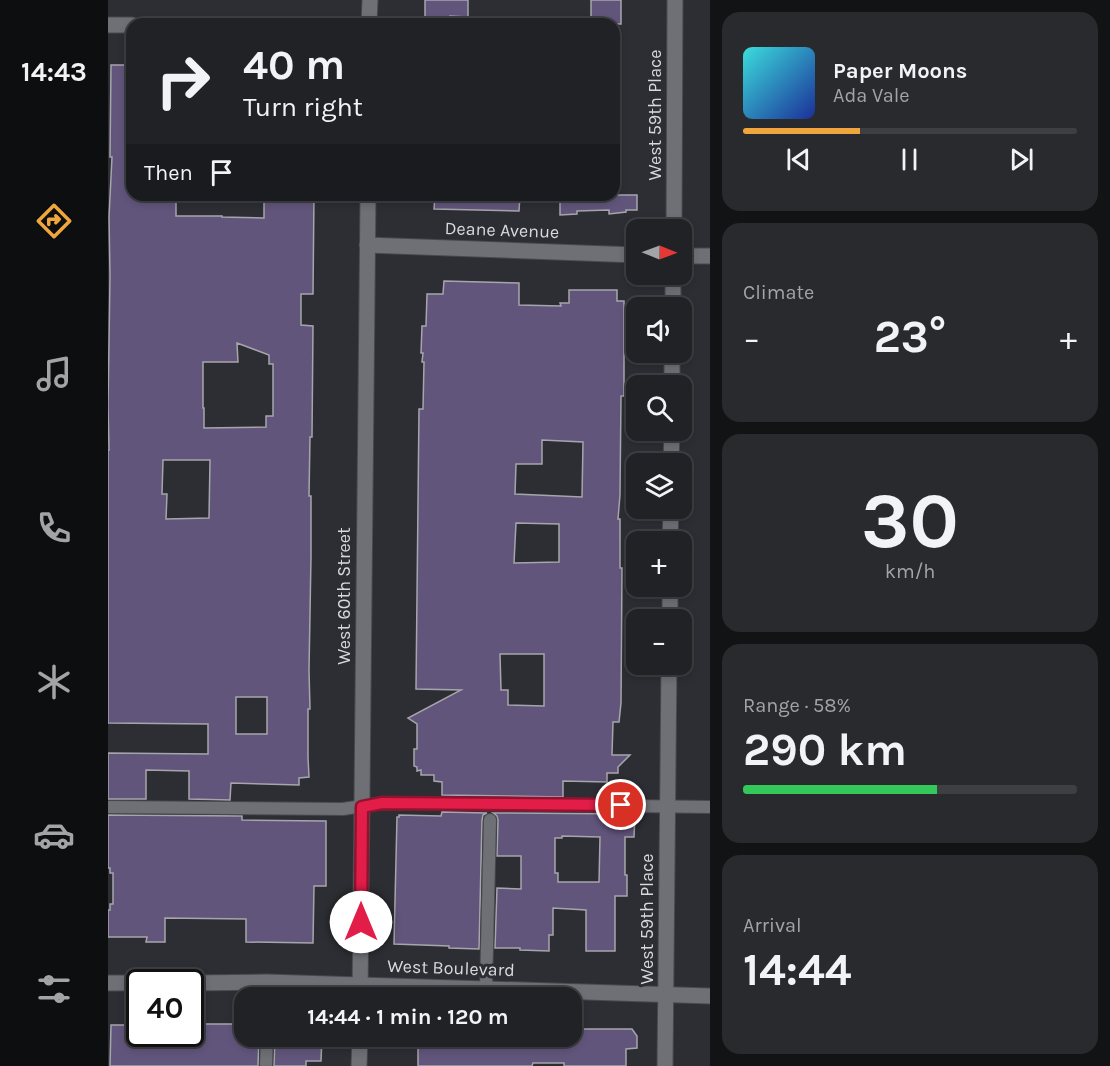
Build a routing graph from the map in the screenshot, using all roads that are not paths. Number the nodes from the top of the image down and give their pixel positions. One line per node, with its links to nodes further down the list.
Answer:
1 (370, 0): 3 (street)
2 (675, 0): 7 (street, West 59th Place)
3 (369, 18)
4 (108, 25): 5 (street)
5 (126, 25)
6 (368, 201): 8 (street, West 60th Street)
7 (674, 219)
8 (367, 245): 9 (street, Deane Avenue); 15 (street, West 60th Street)
9 (626, 255)
10 (692, 256): 11 (street)
11 (710, 256)
12 (669, 675): 13 (street, West 59th Place)
13 (668, 805): 15 (lane); 16 (lane); 25 (street, West 59th Place)
14 (108, 807): 15 (lane)
15 (362, 807): 22 (street, West 60th Street)
16 (710, 807)
17 (490, 820): 23 (lane)
18 (108, 983): 19 (street)
19 (126, 983)
20 (204, 984): 21 (street, West Boulevard)
21 (234, 987)
22 (360, 987)
23 (486, 987)
24 (582, 993): 25 (street, West Boulevard)
25 (666, 996): 26 (street, West Boulevard); 31 (street, West 59th Place)
26 (710, 996)
27 (267, 1047): 29 (lane)
28 (360, 1047): 30 (street)
29 (266, 1066)
30 (359, 1066)
31 (665, 1066)

